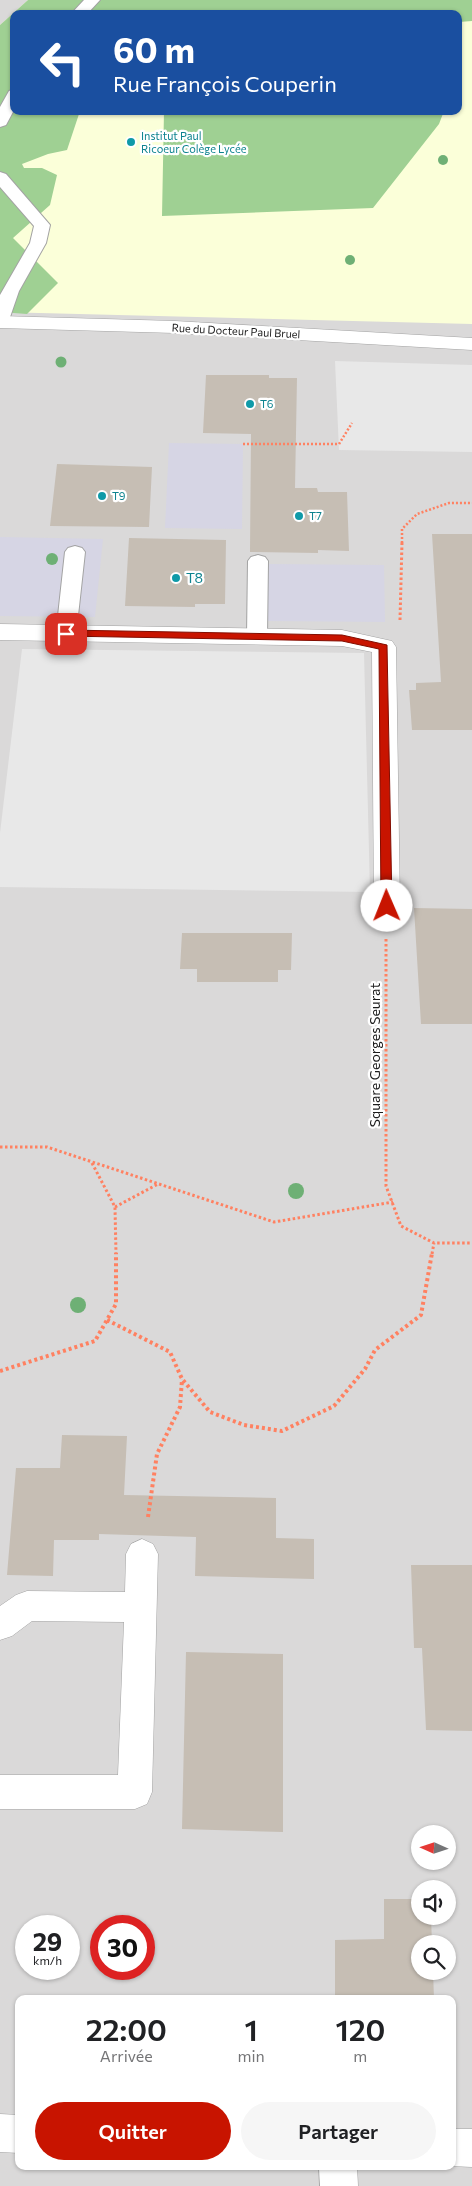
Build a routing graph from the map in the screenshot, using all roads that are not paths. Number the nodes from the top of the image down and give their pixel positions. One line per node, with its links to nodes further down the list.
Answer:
1 (92, 0): 2 (lane)
2 (82, 10)
3 (10, 102): 4 (lane)
4 (0, 122)
5 (0, 177): 6 (lane)
6 (0, 321): 7 (street, Rue du Docteur Paul Bruel)
7 (472, 344)
8 (75, 552): 11 (lane)
9 (258, 561): 12 (lane)
10 (0, 632): 11 (street)
11 (66, 634): 12 (street)
12 (257, 636): 13 (street)
13 (387, 906)
14 (142, 1554): 15 (street)
15 (140, 1607): 16 (street); 17 (street)
16 (0, 1625)
17 (0, 1792)
18 (0, 2133): 19 (street)
19 (15, 2134)
20 (456, 2148): 21 (street)
21 (472, 2148)
22 (338, 2170): 23 (street)
23 (339, 2186)

